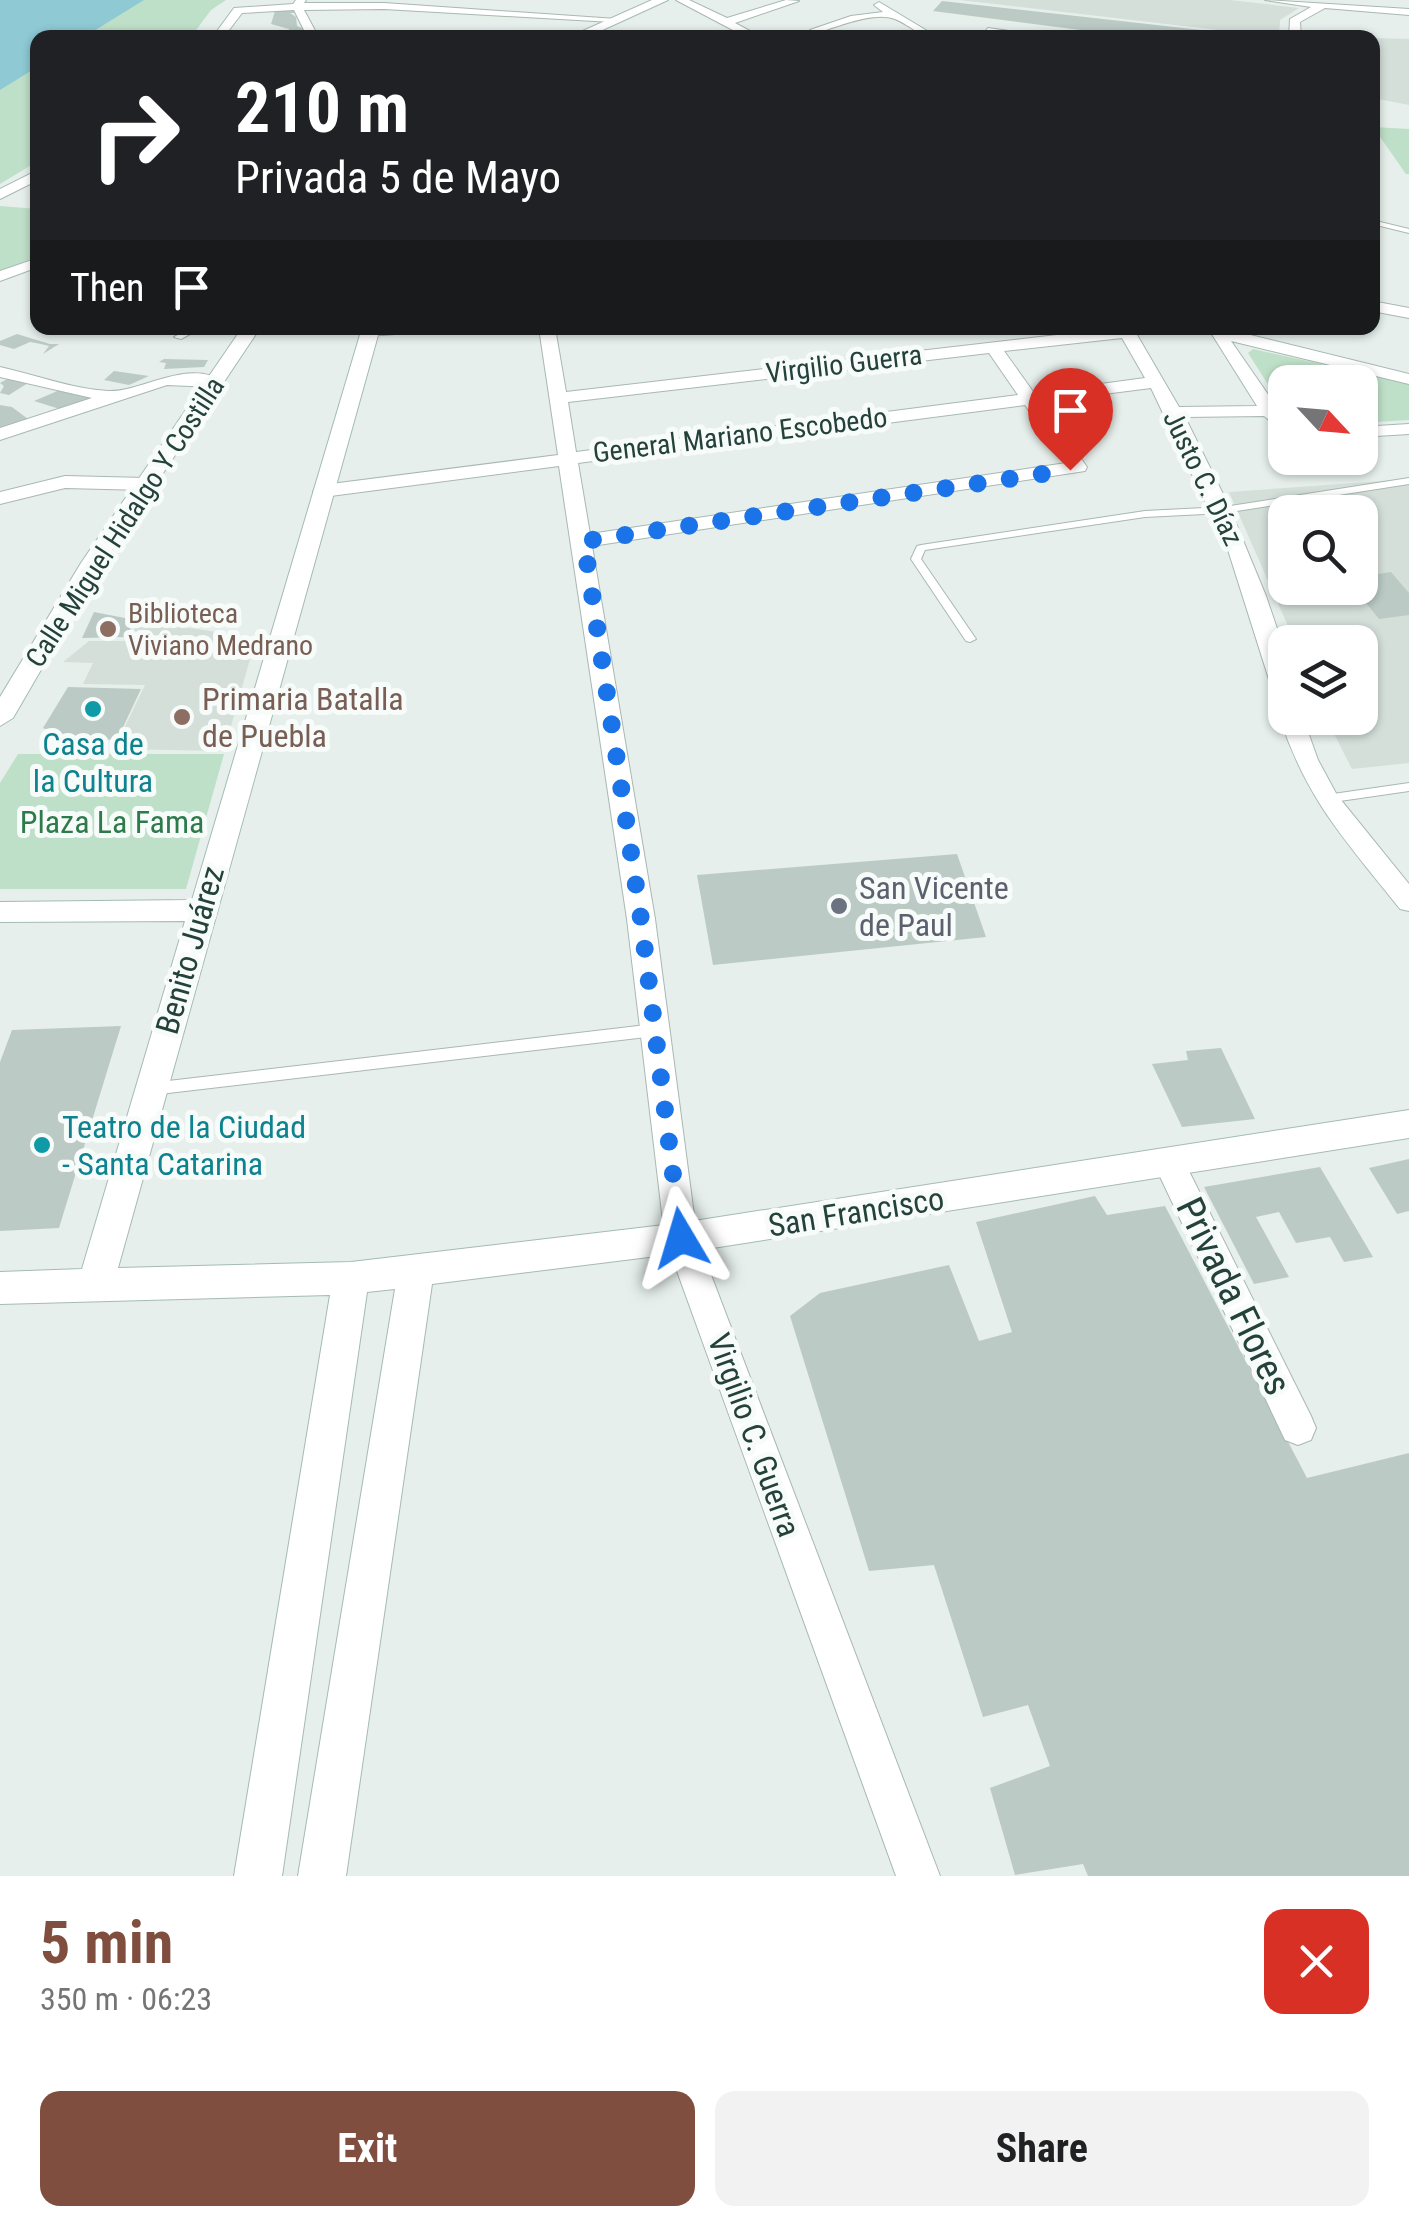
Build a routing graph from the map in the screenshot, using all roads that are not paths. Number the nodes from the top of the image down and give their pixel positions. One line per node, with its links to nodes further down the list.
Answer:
1 (662, 0): 10 (street)
2 (681, 0): 11 (street)
3 (870, 0): 9 (street)
4 (1270, 0): 6 (street)
5 (794, 1): 11 (street)
6 (1322, 2): 8 (street); 18 (street)
7 (299, 3): 10 (street); 12 (street); 13 (street)
8 (1409, 12)
9 (894, 14): 16 (street); 17 (street)
10 (612, 19): 14 (street)
11 (726, 22): 15 (street)
12 (224, 30)
13 (311, 30)
14 (589, 30)
15 (742, 30)
16 (816, 30)
17 (921, 30)
18 (1294, 30)
19 (30, 178): 20 (street)
20 (0, 195)
21 (1380, 224): 22 (lane)
22 (1409, 230)
23 (30, 265): 24 (street)
24 (0, 276)
25 (1380, 308): 26 (street)
26 (1409, 314)
27 (182, 335): 35 (lane)
28 (247, 335): 39 (street, Calle Miguel Hidalgo Y Costilla)
29 (369, 335): 53 (street, Benito Juárez)
30 (548, 335): 43 (street, Virgilio C. Guerra)
31 (1084, 335): 36 (street, Virgilio Guerra)
32 (1129, 335): 41 (street, Justo C. Díaz)
33 (1219, 335): 40 (street)
34 (1236, 335): 38 (street)
35 (178, 337)
36 (992, 346): 43 (street, Virgilio Guerra); 44 (street)
37 (0, 372): 42 (street)
38 (1409, 378)
39 (214, 382): 42 (street); 52 (street, Calle Miguel Hidalgo Y Costilla)
40 (1256, 391): 41 (street); 45 (street)
41 (1163, 396): 44 (street, General Mariano Escobedo); 46 (street); 59 (street, Justo C. Díaz)
42 (111, 397): 49 (street)
43 (560, 398): 50 (street, Virgilio C. Guerra)
44 (1032, 398): 50 (street, General Mariano Escobedo); 60 (street)
45 (1268, 409)
46 (1268, 410)
47 (1409, 429): 48 (street)
48 (1378, 431)
49 (0, 434)
50 (568, 457): 53 (street, General Mariano Escobedo); 60 (street, Virgilio C. Guerra)
51 (1409, 481): 55 (lane)
52 (145, 484): 54 (street); 63 (street, Calle Miguel Hidalgo Y Costilla)
53 (324, 491): 68 (street, Benito Juárez)
54 (23, 492): 56 (street); 58 (street)
55 (1306, 495)
56 (0, 498)
57 (1268, 501): 59 (lane)
58 (0, 508)
59 (1224, 510): 61 (street, Justo C. Díaz); 62 (lane)
60 (584, 541): 70 (street, Virgilio C. Guerra)
61 (1268, 625)
62 (970, 638)
63 (0, 718)
64 (1298, 735): 66 (street)
65 (1409, 787): 66 (lane)
66 (1326, 799): 67 (street)
67 (1409, 902)
68 (201, 910): 69 (street); 71 (street, Benito Juárez)
69 (0, 912)
70 (655, 1030): 71 (lane); 74 (street, Virgilio C. Guerra)
71 (150, 1089): 77 (street, Benito Juárez)
72 (1409, 1124): 73 (street, San Francisco)
73 (1170, 1164): 74 (street, San Francisco); 79 (street, Privada Flores)
74 (681, 1238): 75 (street, San Francisco); 82 (street, Virgilio C. Guerra)
75 (416, 1270): 76 (street, San Francisco); 81 (street)
76 (350, 1278): 77 (street, San Francisco); 80 (street)
77 (95, 1286): 78 (street, San Francisco)
78 (0, 1288)
79 (1298, 1428)
80 (258, 1876)
81 (322, 1876)
82 (918, 1876)

